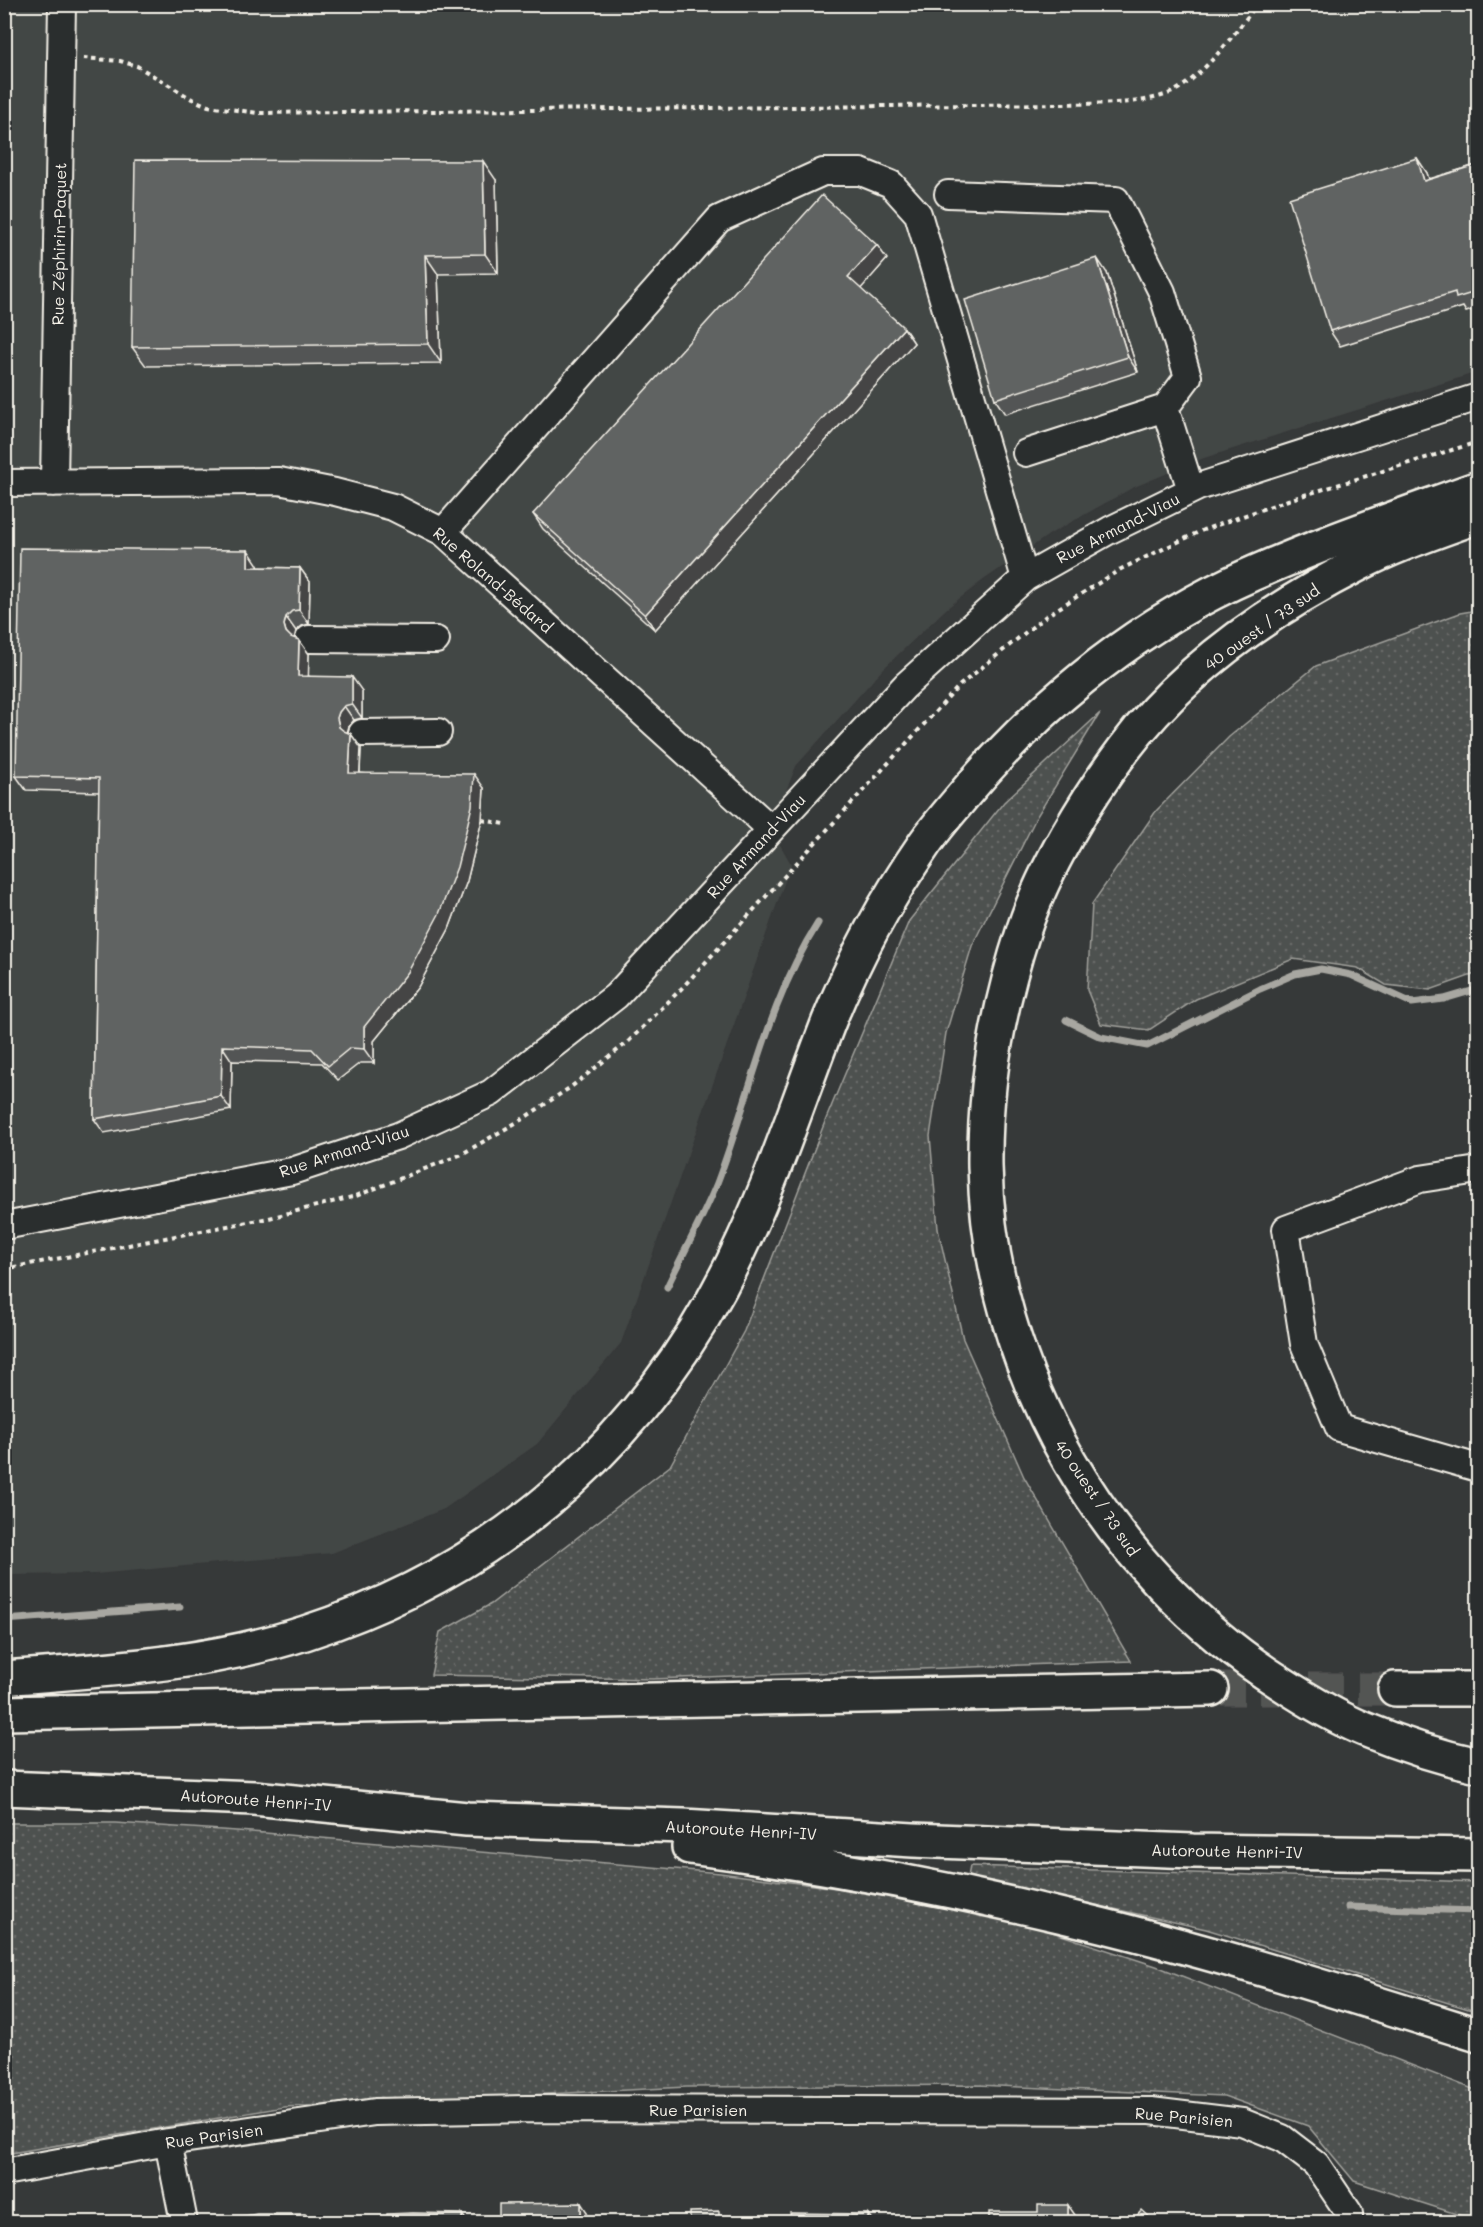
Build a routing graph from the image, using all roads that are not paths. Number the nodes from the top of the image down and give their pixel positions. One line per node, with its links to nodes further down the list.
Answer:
1 (62, 4): 7 (street, Rue Zéphirin-Paquet)
2 (948, 194): 4 (street)
3 (1479, 397): 9 (street, Rue Armand-Viau)
4 (1165, 408): 5 (street); 9 (street)
5 (1026, 453)
6 (4, 483): 7 (street, Rue Roland-Bédard)
7 (54, 483): 11 (street, Rue Roland-Bédard)
8 (1479, 489): 21 (highway)
9 (1191, 490): 12 (street, Rue Armand-Viau)
10 (1479, 516): 26 (highway, 40 ouest / 73 sud)
11 (442, 532): 12 (street); 17 (street, Rue Roland-Bédard)
12 (1025, 578): 17 (street, Rue Armand-Viau)
13 (309, 639): 14 (street)
14 (436, 640)
15 (438, 732): 16 (street)
16 (362, 733)
17 (771, 829): 19 (street, Rue Armand-Viau)
18 (1479, 1170): 20 (street)
19 (4, 1226)
20 (1479, 1468)
21 (4, 1678)
22 (1211, 1689): 25 (highway)
23 (1395, 1689): 24 (highway)
24 (1479, 1689)
25 (4, 1713)
26 (1479, 1765)
27 (4, 1788): 28 (highway, Autoroute Henri-IV)
28 (467, 1819): 29 (highway, Autoroute Henri-IV); 30 (highway)
29 (1479, 1855)
30 (1479, 2035)
31 (168, 2142): 32 (street, Rue Parisien); 33 (street); 34 (street, Rue Parisien)
32 (4, 2172)
33 (184, 2223)
34 (1349, 2223)

